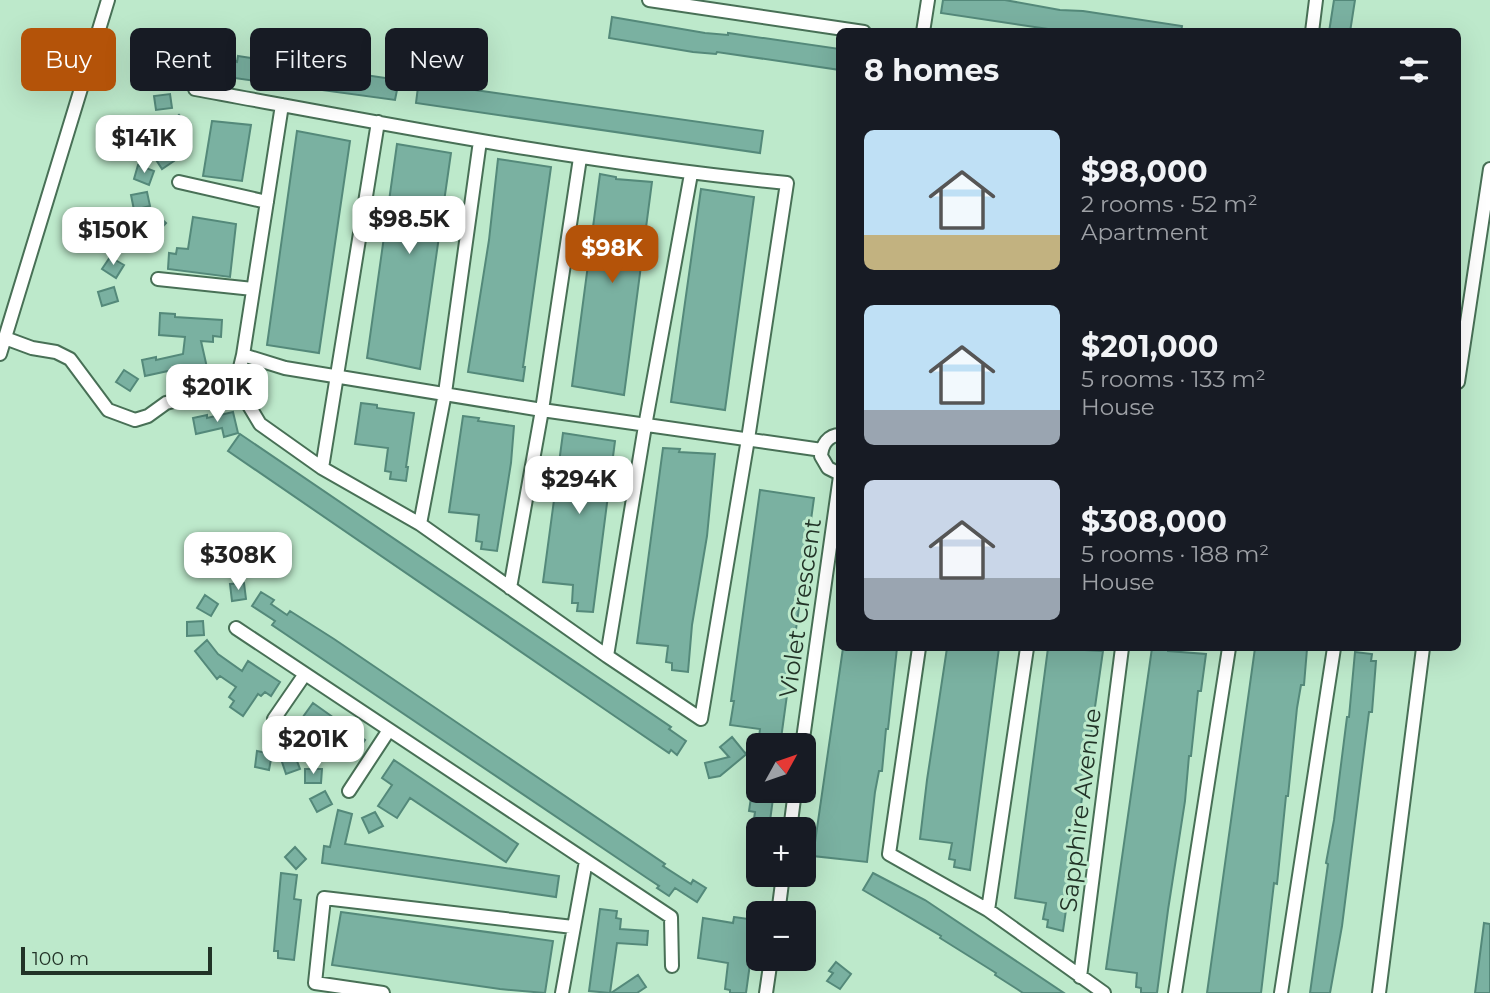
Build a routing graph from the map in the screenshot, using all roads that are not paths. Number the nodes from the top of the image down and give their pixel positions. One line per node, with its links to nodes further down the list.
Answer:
1 (108, 0): 19 (street)
2 (649, 0): 5 (street)
3 (928, 0): 6 (street)
4 (1316, 0): 7 (street)
5 (837, 28)
6 (924, 28)
7 (1312, 28)
8 (206, 91): 9 (street)
9 (282, 105): 10 (street); 16 (street)
10 (378, 122): 11 (street); 23 (street)
11 (480, 141): 12 (street); 25 (street)
12 (580, 158): 14 (street); 26 (street)
13 (1490, 169): 22 (street)
14 (691, 174): 27 (street); 29 (street)
15 (179, 182): 16 (street)
16 (267, 202): 18 (street)
17 (158, 279): 18 (street)
18 (253, 289): 21 (street)
19 (5, 338): 20 (street); 24 (street)
20 (0, 354)
21 (243, 355): 23 (street); 24 (street)
22 (1461, 362)
23 (337, 376): 25 (street); 31 (street)
24 (236, 384): 31 (street)
25 (446, 393): 26 (street); 34 (street)
26 (542, 410): 27 (street); 35 (street)
27 (645, 426): 29 (street); 43 (street)
28 (836, 436): 30 (street)
29 (748, 439): 30 (street); 43 (street)
30 (822, 450): 32 (street)
31 (322, 468): 34 (street)
32 (836, 473)
33 (836, 504): 47 (street, Violet Crescent)
34 (420, 524): 35 (street)
35 (510, 589): 43 (street)
36 (236, 628): 44 (street)
37 (919, 651): 50 (street)
38 (1027, 651): 50 (street)
39 (1122, 651): 54 (street, Sapphire Avenue)
40 (1229, 651): 59 (street)
41 (1334, 651): 60 (street)
42 (1423, 651): 61 (street)
43 (607, 656)
44 (304, 674): 45 (street); 46 (street)
45 (274, 719)
46 (389, 730): 48 (street); 49 (street)
47 (804, 733)
48 (349, 791)
49 (586, 861): 51 (street); 52 (street)
50 (988, 910): 54 (street)
51 (573, 927): 55 (street); 56 (street)
52 (672, 966)
53 (769, 971): 57 (street)
54 (1080, 977): 58 (street)
55 (383, 993)
56 (562, 993)
57 (766, 993)
58 (1104, 993)
59 (1175, 993)
60 (1281, 993)
61 (1379, 993)

